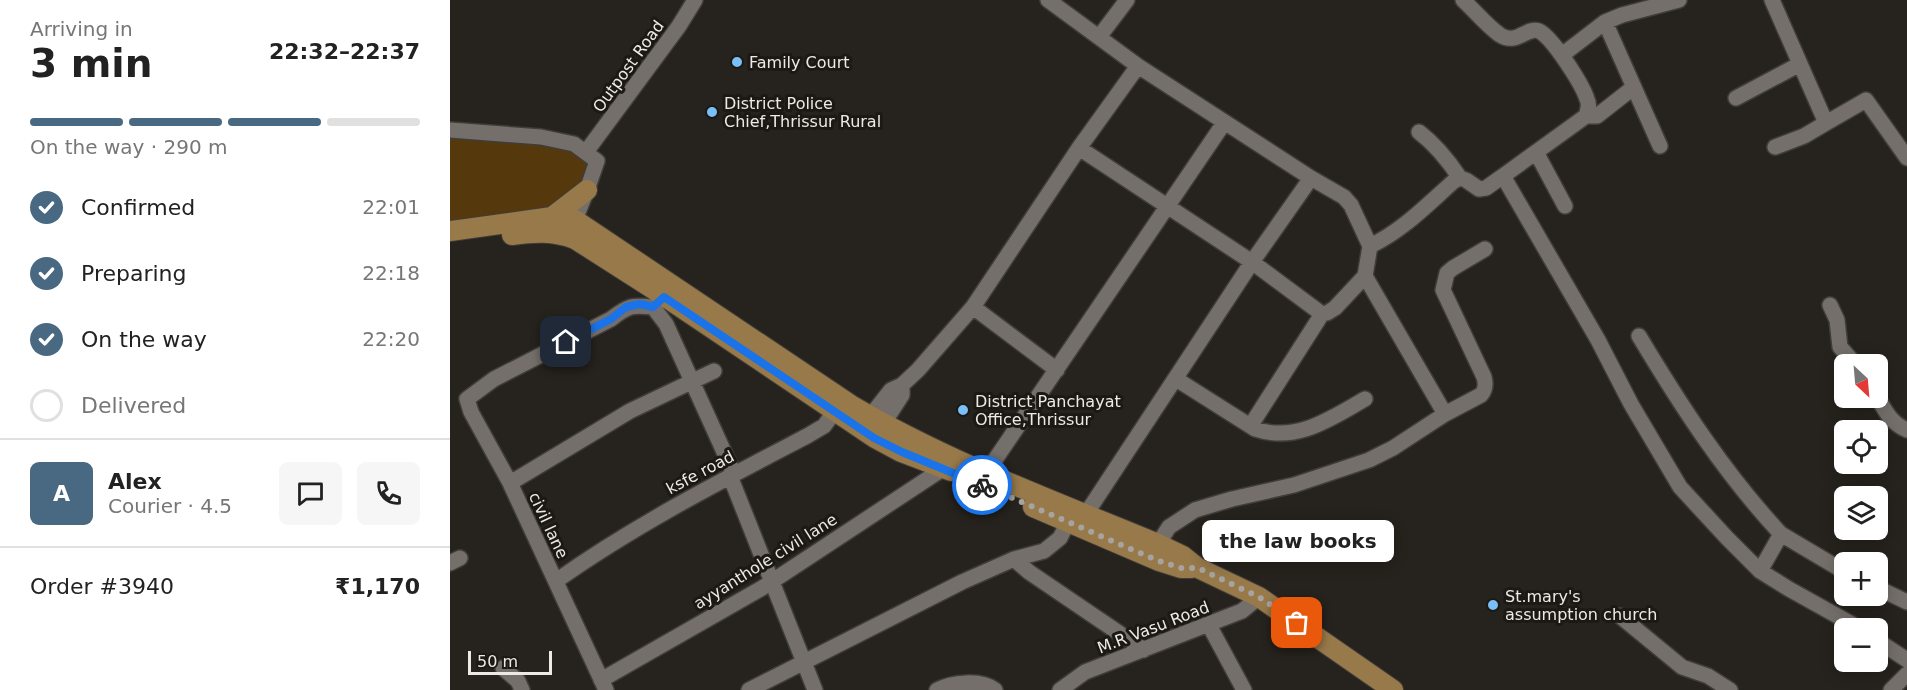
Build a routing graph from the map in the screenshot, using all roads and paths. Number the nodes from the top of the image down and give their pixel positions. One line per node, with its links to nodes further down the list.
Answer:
1 (695, 0): 23 (street, Outpost Road)
2 (1048, 0): 9 (street)
3 (1127, 0): 9 (street)
4 (1463, 0): 10 (street)
5 (1679, 0): 7 (street)
6 (1772, 0): 11 (street)
7 (1661, 2): 8 (street)
8 (1605, 22): 10 (street); 13 (street)
9 (1099, 37): 12 (street)
10 (1562, 55): 15 (street)
11 (1800, 64): 14 (street); 17 (street)
12 (1138, 66): 16 (street); 22 (street)
13 (1634, 87): 15 (street); 20 (street)
14 (1736, 98)
15 (1586, 116): 24 (street)
16 (1224, 123): 27 (street); 31 (street)
17 (1826, 123): 21 (street); 25 (street)
18 (450, 130): 23 (street)
19 (1419, 132): 28 (street)
20 (1660, 146)
21 (1775, 147)
22 (1079, 148): 31 (street); 42 (street)
23 (586, 152): 29 (street)
24 (1536, 152): 26 (street); 30 (street)
25 (1907, 158)
26 (1503, 176): 28 (street); 67 (street)
27 (1311, 178): 36 (street); 38 (street)
28 (1460, 178): 36 (street)
29 (587, 190): 32 (main road); 33 (street)
30 (1565, 206)
31 (1167, 207): 38 (street); 47 (street)
32 (550, 224): 33 (main road); 34 (main road); 35 (main road)
33 (572, 228): 40 (main road)
34 (450, 231)
35 (450, 245)
36 (1370, 246): 39 (street)
37 (1485, 249): 53 (street)
38 (1252, 262): 43 (street); 48 (street)
39 (1365, 276): 43 (street); 53 (street)
40 (660, 294): 49 (street); 52 (main road); 55 (main road); 60 (street, civil lane)
41 (1830, 305): 45 (street)
42 (973, 307): 47 (street); 55 (street)
43 (1322, 314): 54 (street)
44 (1639, 336): 62 (street)
45 (1846, 354)
46 (714, 370): 49 (street, civil lane)
47 (1057, 370): 58 (street)
48 (1176, 379): 54 (street); 61 (street)
49 (692, 381): 59 (street); 60 (street, civil lane)
50 (1365, 399): 54 (street)
51 (1883, 408): 56 (street)
52 (835, 411): 55 (main road); 59 (street, ksfe road)
53 (1444, 414): 63 (street)
54 (1251, 425)
55 (872, 427): 57 (main road); 58 (main road)
56 (1907, 430)
57 (944, 468): 61 (main road); 68 (street, ayyanthole civil lane)
58 (986, 473): 61 (main road)
59 (732, 475): 68 (street); 69 (street, ksfe road)
60 (510, 483): 69 (street, civil lane)
61 (1078, 521): 63 (main road); 64 (street); 66 (main road)
62 (1781, 534): 65 (street); 67 (street)
63 (1158, 544): 66 (main road)
64 (1014, 559): 77 (street); 79 (street)
65 (1834, 565)
66 (1198, 568): 71 (main road)
67 (1760, 571): 74 (street)
68 (772, 580): 79 (street); 82 (street, ayyanthole civil lane)
69 (556, 581): 82 (street, civil lane)
70 (1888, 593): 72 (street)
71 (1259, 597): 75 (street, M.R Vasu Road); 90 (main road)
72 (1907, 602)
73 (1620, 616): 91 (street)
74 (1841, 618)
75 (1209, 625): 77 (street, M.R Vasu Road); 89 (street)
76 (1888, 648): 78 (street)
77 (1144, 650): 88 (street, M.R Vasu Road)
78 (1907, 660)
79 (803, 662): 84 (street); 85 (street)
80 (503, 668): 83 (street)
81 (1907, 674): 92 (street)
82 (604, 685)
83 (522, 690)
84 (749, 690)
85 (815, 690)
86 (936, 690): 87 (street)
87 (995, 690)
88 (1060, 690)
89 (1244, 690)
90 (1393, 690)
91 (1730, 690)
92 (1891, 690)

